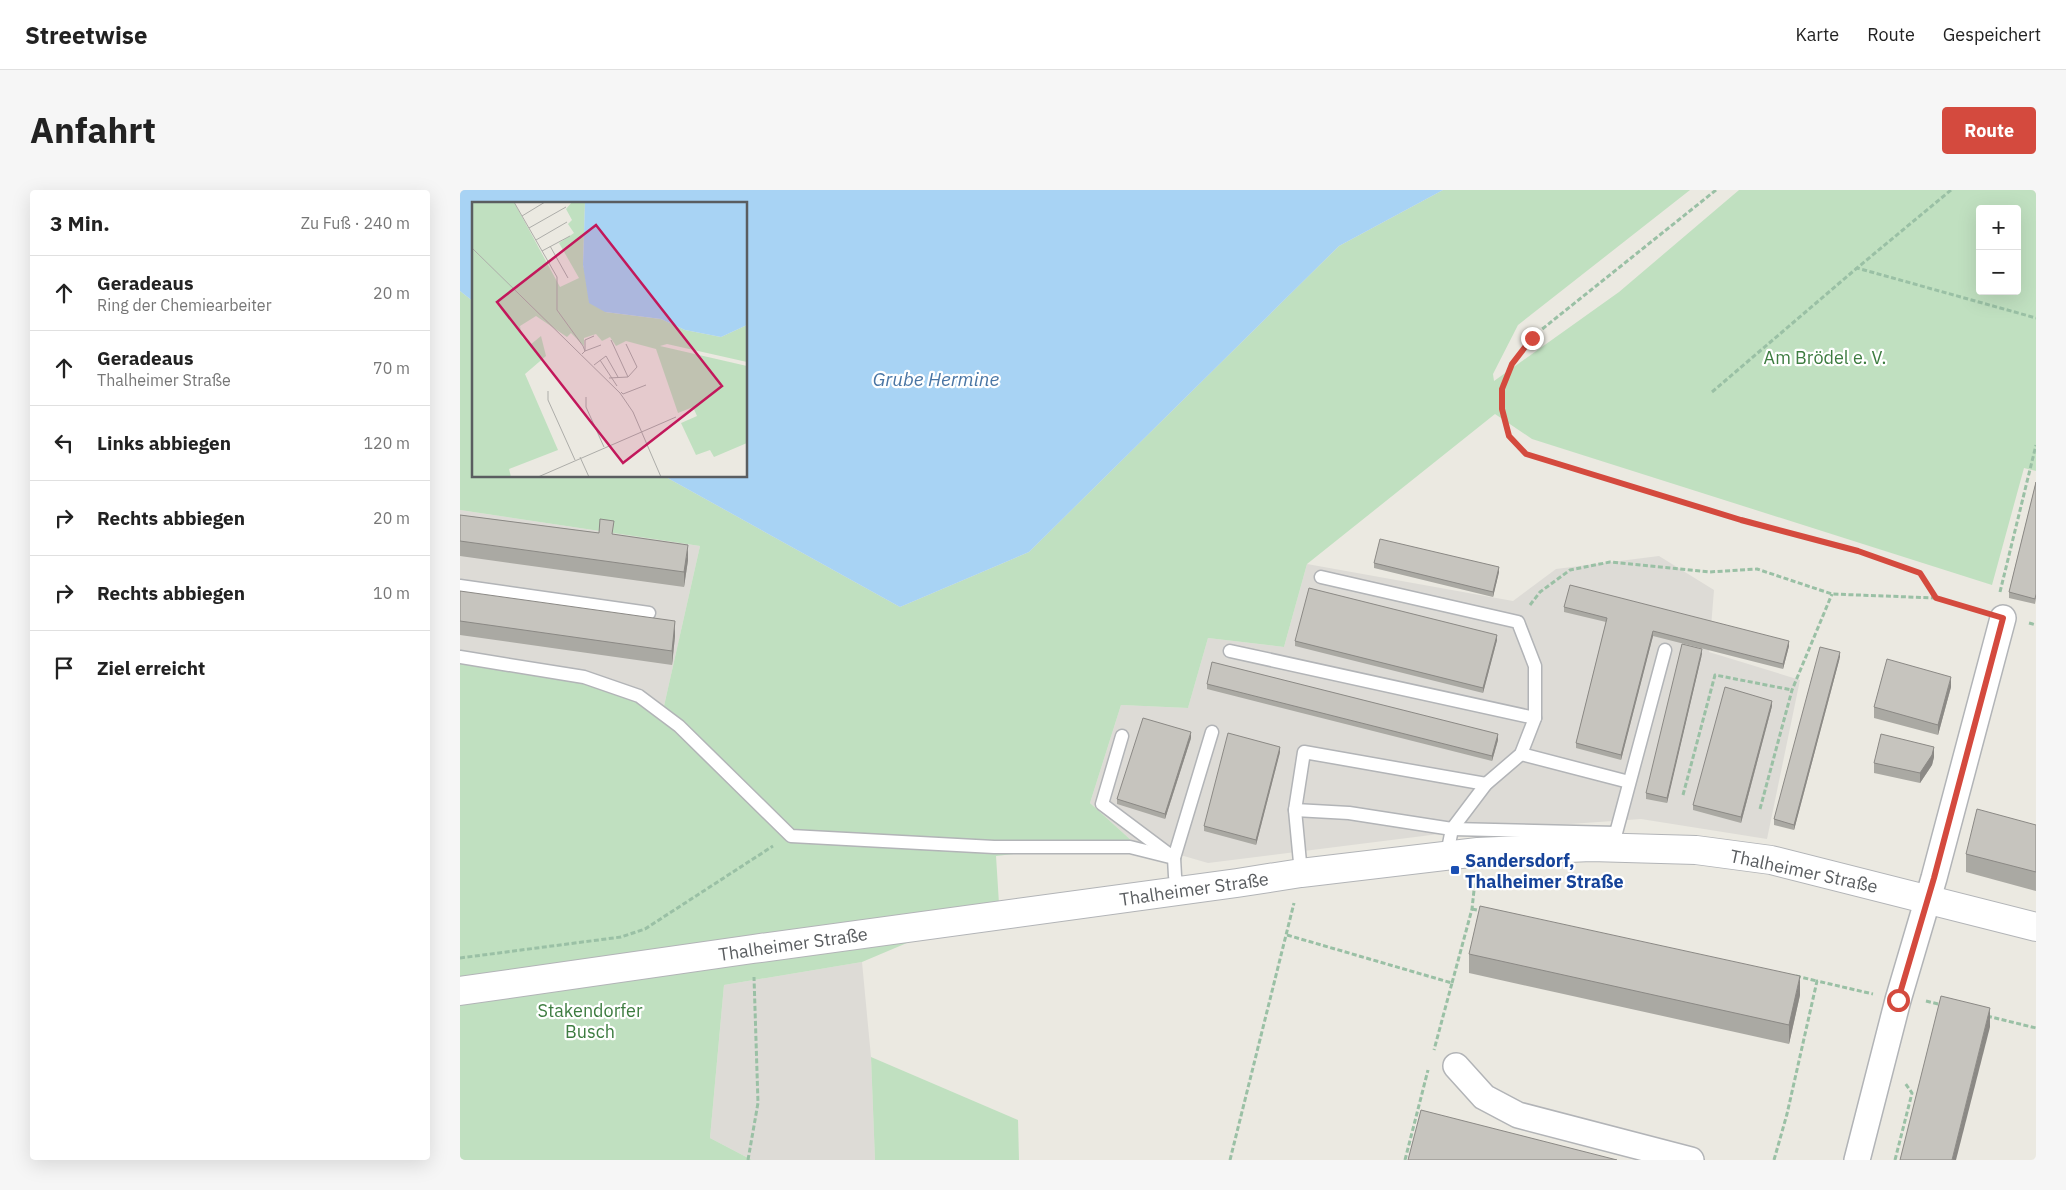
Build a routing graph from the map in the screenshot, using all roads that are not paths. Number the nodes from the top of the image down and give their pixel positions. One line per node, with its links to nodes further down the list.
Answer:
1 (1321, 577): 8 (lane)
2 (460, 586): 3 (lane)
3 (649, 613)
4 (2003, 618): 19 (street)
5 (1665, 650): 12 (lane)
6 (1230, 651): 8 (lane)
7 (460, 657): 16 (lane)
8 (1535, 718): 11 (lane)
9 (1212, 732): 16 (lane)
10 (1122, 736): 16 (lane)
11 (1521, 754): 12 (lane); 13 (lane)
12 (1629, 782): 15 (lane)
13 (1486, 784): 14 (lane); 15 (lane)
14 (1295, 810): 15 (lane); 17 (lane)
15 (1450, 842): 17 (street, Thalheimer Straße); 19 (street, Thalheimer Straße)
16 (1174, 858): 18 (lane)
17 (1301, 873): 18 (street, Thalheimer Straße)
18 (1179, 891): 21 (street, Thalheimer Straße)
19 (1927, 899): 20 (street, Thalheimer Straße); 24 (street)
20 (2036, 926)
21 (460, 991)
22 (1456, 1066): 23 (street)
23 (1691, 1160)
24 (1857, 1160)

